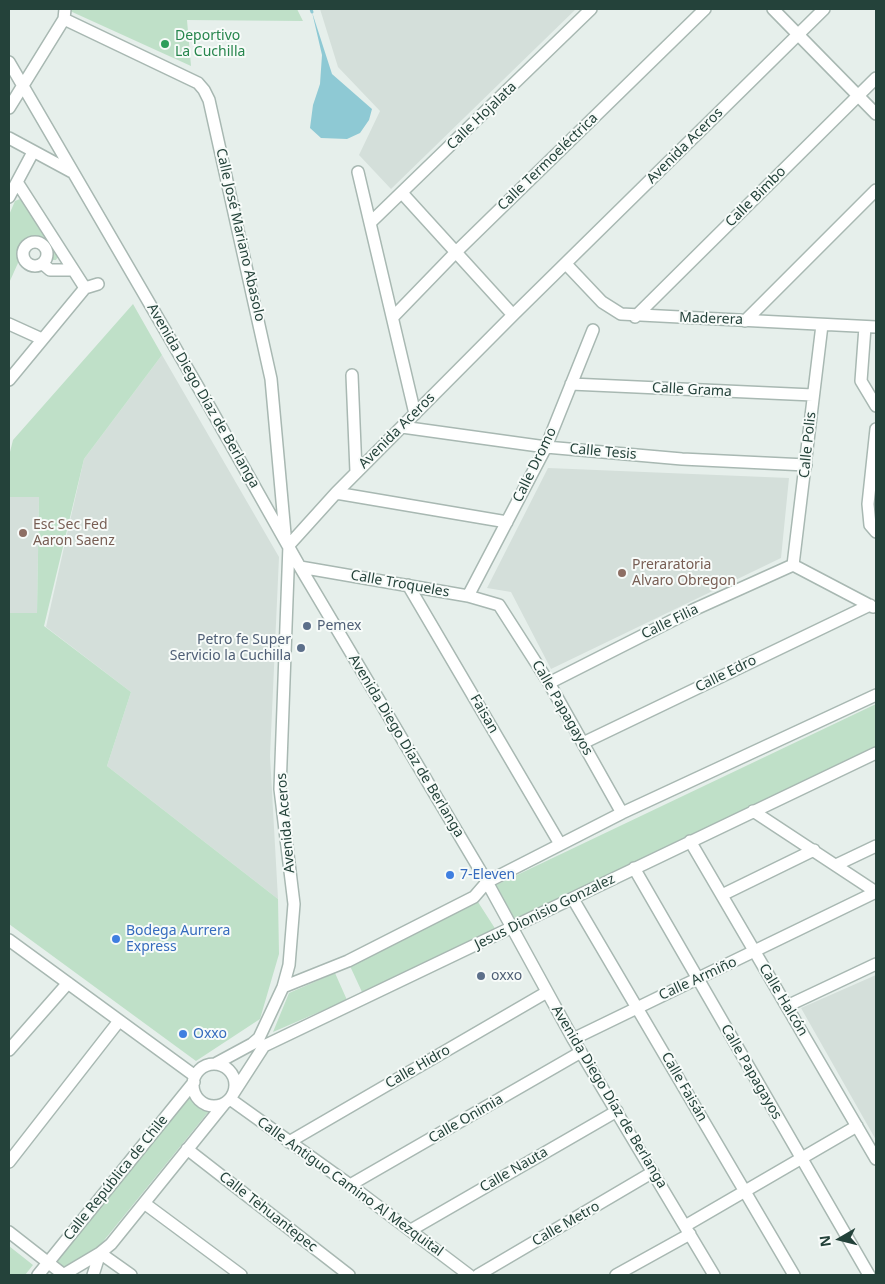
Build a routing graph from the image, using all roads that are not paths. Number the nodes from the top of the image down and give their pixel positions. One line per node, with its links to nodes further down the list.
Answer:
1 (591, 9): 19 (street, Calle Hojalata)
2 (705, 9): 22 (street, Calle Termoeléctrica)
3 (773, 9): 6 (street)
4 (824, 9): 6 (street, Avenida Aceros)
5 (65, 14): 9 (street); 51 (street, Calle José Mariano Abasolo)
6 (798, 34): 10 (street); 24 (street, Avenida Aceros)
7 (9, 62): 9 (street, Avenida Diego Díaz de Berlanga)
8 (876, 78): 10 (street, Calle Bimbo)
9 (23, 86): 11 (street); 15 (street, Avenida Diego Díaz de Berlanga)
10 (858, 96): 12 (street); 30 (street, Calle Bimbo)
11 (9, 108)
12 (876, 114)
13 (9, 138): 14 (street)
14 (33, 152): 15 (street); 17 (street)
15 (72, 172): 51 (street, Avenida Diego Díaz de Berlanga)
16 (358, 172): 21 (street)
17 (17, 182): 20 (street); 25 (street)
18 (876, 190): 31 (street)
19 (402, 193): 21 (street, Calle Hojalata); 22 (street)
20 (9, 197)
21 (371, 222): 29 (street)
22 (456, 252): 28 (street); 29 (street, Calle Termoeléctrica)
23 (43, 264): 25 (street)
24 (566, 264): 28 (street, Avenida Aceros); 30 (street, Maderera)
25 (73, 270): 27 (street)
26 (98, 284): 27 (street)
27 (85, 288): 36 (street)
28 (513, 315): 42 (street, Avenida Aceros)
29 (394, 316): 42 (street)
30 (635, 317): 31 (street, Maderera)
31 (745, 321): 33 (street, Maderera)
32 (9, 324): 36 (street)
33 (822, 325): 34 (street, Maderera); 40 (street, Calle Polis)
34 (870, 327): 41 (street)
35 (593, 330): 39 (street, Calle Dromo)
36 (42, 339): 38 (street)
37 (352, 374): 47 (street)
38 (9, 380)
39 (571, 384): 40 (street, Calle Grama); 45 (street, Calle Dromo)
40 (813, 395): 46 (street, Calle Polis)
41 (876, 406)
42 (415, 414): 43 (street, Avenida Aceros)
43 (402, 427): 45 (street, Calle Tesis); 47 (street, Avenida Aceros)
44 (876, 429): 50 (street)
45 (546, 447): 46 (street, Calle Tesis); 49 (street, Calle Dromo)
46 (806, 466): 52 (street, Calle Polis)
47 (356, 472): 48 (street, Avenida Aceros)
48 (336, 492): 49 (street); 51 (street, Avenida Aceros)
49 (507, 522): 55 (street, Calle Dromo)
50 (873, 528)
51 (287, 542): 53 (street, Avenida Diego Díaz de Berlanga); 80 (street, Avenida Aceros)
52 (793, 565): 57 (street); 58 (street, Calle Filia)
53 (300, 567): 54 (street, Calle Troqueles); 70 (street, Avenida Diego Díaz de Berlanga)
54 (408, 585): 55 (street, Calle Troqueles); 65 (street, Faisan)
55 (468, 596): 56 (street, Calle Troqueles)
56 (499, 605): 58 (street, Calle Papagayos)
57 (873, 607): 60 (street, Calle Edro)
58 (549, 683): 60 (street, Calle Papagayos)
59 (876, 694): 63 (street)
60 (583, 743): 63 (street, Calle Papagayos)
61 (876, 753): 62 (street, Jesus Dionisio Gonzalez)
62 (753, 811): 64 (street, Jesus Dionisio Gonzalez); 67 (street)
63 (622, 813): 65 (street)
64 (690, 841): 69 (street, Jesus Dionisio Gonzalez); 72 (street, Calle Halcón)
65 (560, 844): 70 (street)
66 (876, 846): 68 (street)
67 (814, 850): 68 (street); 72 (street)
68 (836, 865): 71 (street)
69 (634, 868): 73 (street, Jesus Dionisio Gonzalez); 78 (street, Calle Papagayos)
70 (487, 882): 74 (street, Avenida Diego Díaz de Berlanga); 80 (street)
71 (876, 892): 76 (street, Calle Armiño)
72 (722, 895): 76 (street, Calle Halcón)
73 (573, 898): 74 (street, Jesus Dionisio Gonzalez); 83 (street, Calle Faisán)
74 (511, 928): 81 (street, Avenida Diego Díaz de Berlanga); 86 (street, Jesus Dionisio Gonzalez)
75 (9, 940): 79 (street)
76 (755, 952): 78 (street, Calle Armiño); 82 (street, Calle Halcón)
77 (876, 964): 82 (street)
78 (698, 980): 83 (street, Calle Armiño); 96 (street, Calle Papagayos)
79 (68, 983): 84 (street); 87 (street)
80 (283, 987): 86 (street, Avenida Aceros)
81 (547, 992): 85 (street, Avenida Diego Díaz de Berlanga); 94 (street, Calle Hidro)
82 (787, 1006): 93 (street, Calle Halcón)
83 (638, 1007): 85 (street, Calle Armiño); 101 (street, Calle Faisán)
84 (119, 1022): 90 (street); 98 (street)
85 (573, 1039): 88 (street, Avenida Diego Díaz de Berlanga)
86 (261, 1042): 89 (street, Jesus Dionisio Gonzalez); 91 (street)
87 (9, 1050)
88 (581, 1052): 92 (street, Avenida Diego Díaz de Berlanga); 100 (street, Calle Onimia)
89 (215, 1064): 90 (street); 91 (street)
90 (195, 1079): 91 (street); 107 (street, Calle República de Chile)
91 (229, 1099): 94 (street, Calle Antiguo Camino Al Mezquital); 95 (street)
92 (616, 1111): 99 (street, Avenida Diego Díaz de Berlanga); 103 (street, Calle Nauta)
93 (857, 1126): 96 (street); 97 (street, Calle Halcón)
94 (290, 1142): 100 (street, Calle Antiguo Camino Al Mezquital)
95 (187, 1149): 102 (street); 113 (street, Calle Tehuantepec)
96 (800, 1157): 101 (street); 119 (street, Calle Papagayos)
97 (876, 1159)
98 (9, 1162)
99 (653, 1172): 104 (street, Avenida Diego Díaz de Berlanga); 115 (street, Calle Metro)
100 (350, 1185): 103 (street, Calle Antiguo Camino Al Mezquital)
101 (744, 1191): 104 (street); 118 (street, Calle Faisán)
102 (144, 1203): 106 (street); 112 (street)
103 (411, 1230): 114 (street, Calle Antiguo Camino Al Mezquital)
104 (687, 1230): 116 (street); 117 (street, Avenida Diego Díaz de Berlanga)
105 (9, 1232): 107 (street)
106 (100, 1253): 109 (street); 110 (street); 111 (street)
107 (48, 1262): 108 (street, Calle República de Chile); 109 (street)
108 (38, 1275)
109 (64, 1275)
110 (93, 1275)
111 (131, 1275)
112 (241, 1275)
113 (349, 1275)
114 (469, 1275)
115 (478, 1275)
116 (616, 1275)
117 (714, 1275)
118 (794, 1275)
119 (869, 1275)

